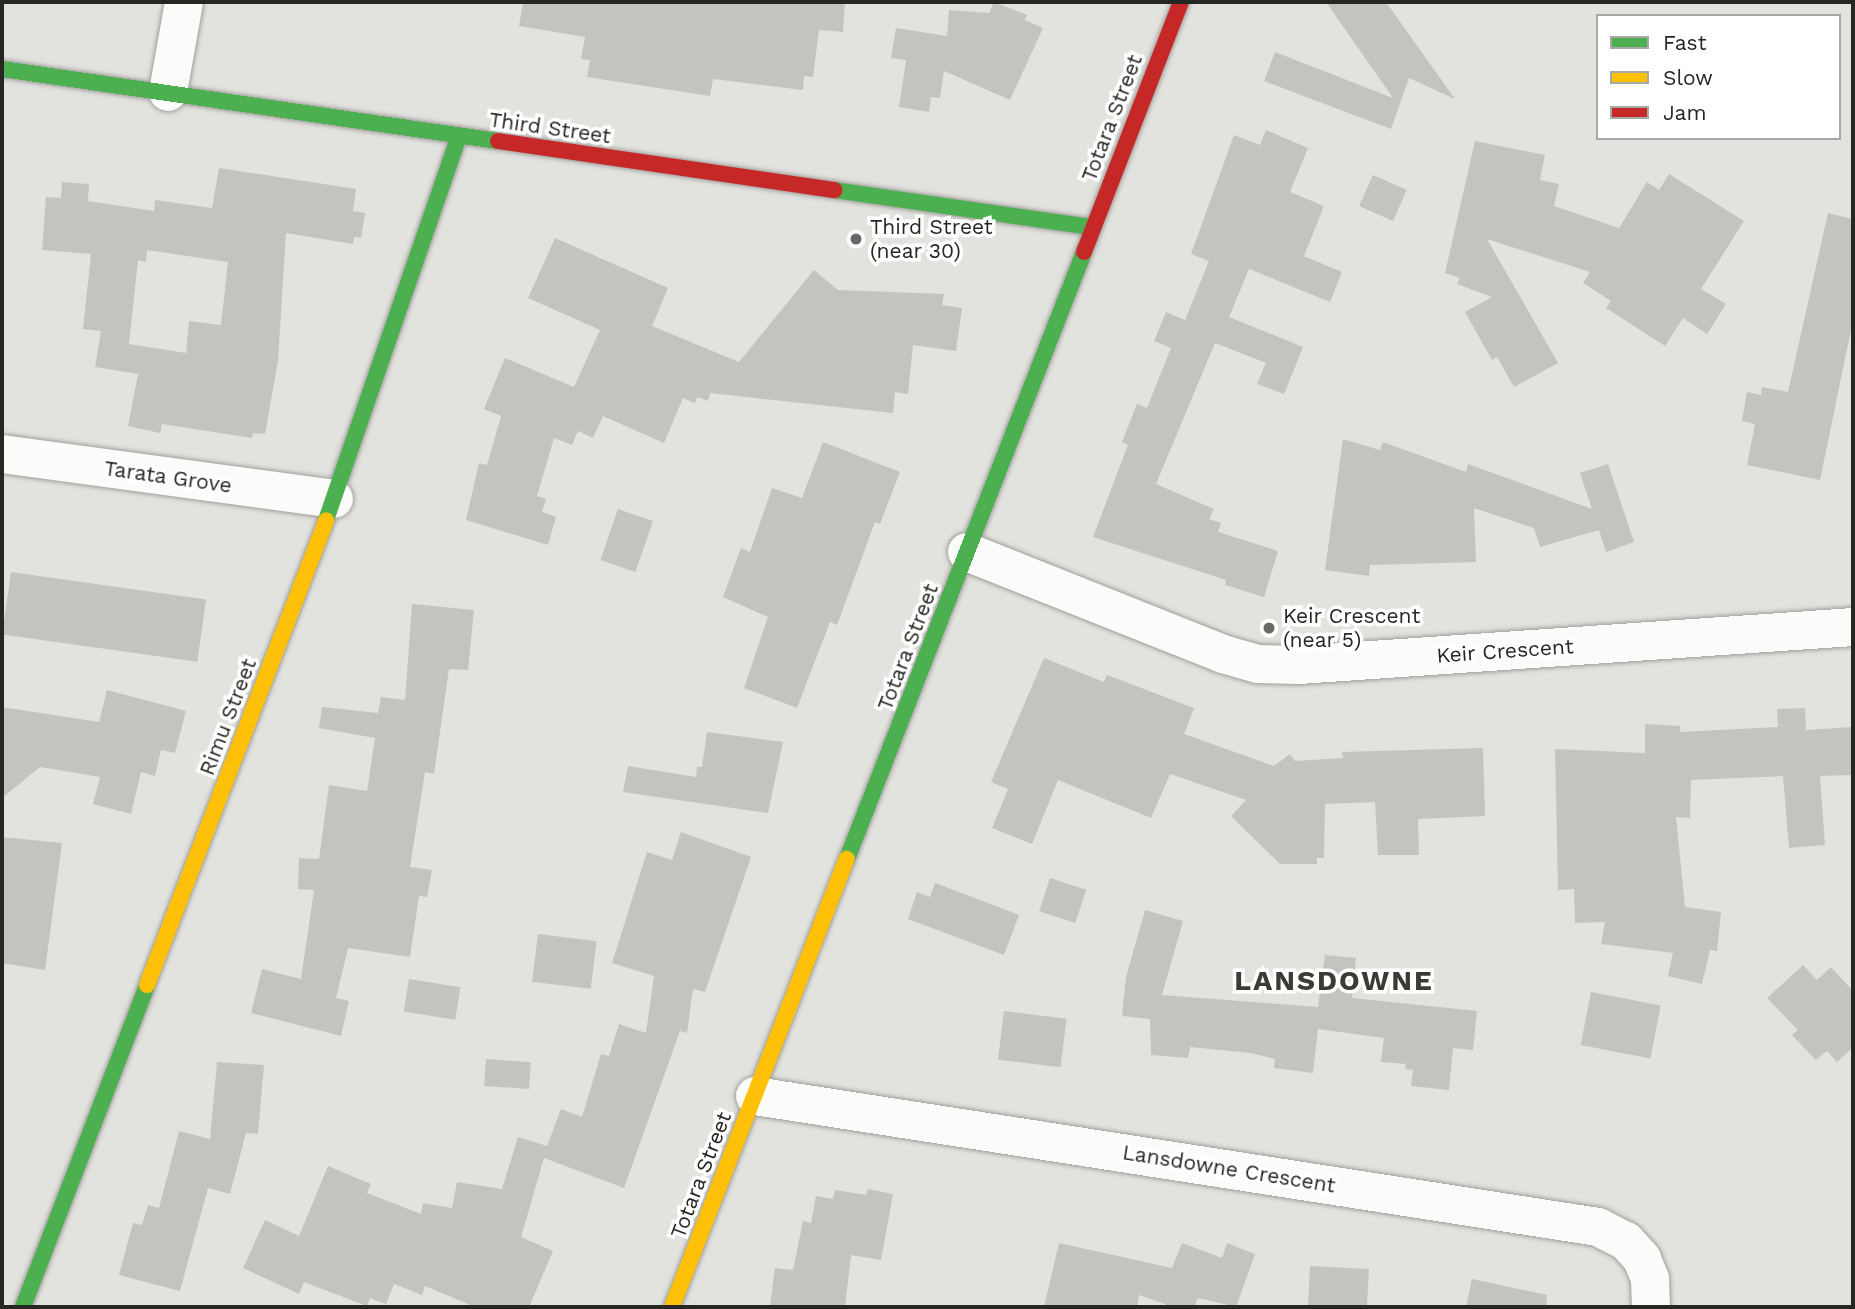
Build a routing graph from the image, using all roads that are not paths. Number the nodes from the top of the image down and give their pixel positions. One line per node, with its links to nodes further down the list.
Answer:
1 (184, 2): 4 (street)
2 (1181, 2): 6 (street, Totara Street)
3 (2, 69): 4 (street, Third Street)
4 (168, 92): 5 (street, Third Street)
5 (459, 136): 6 (street, Third Street); 8 (street, Rimu Street)
6 (1092, 227): 9 (street, Totara Street)
7 (2, 454): 8 (street, Tarata Grove)
8 (334, 499): 12 (street, Rimu Street)
9 (967, 552): 10 (street, Keir Crescent); 11 (street, Totara Street)
10 (1853, 627)
11 (755, 1096): 13 (street, Totara Street); 14 (street, Lansdowne Crescent)
12 (23, 1307)
13 (672, 1307)
14 (1651, 1307)

